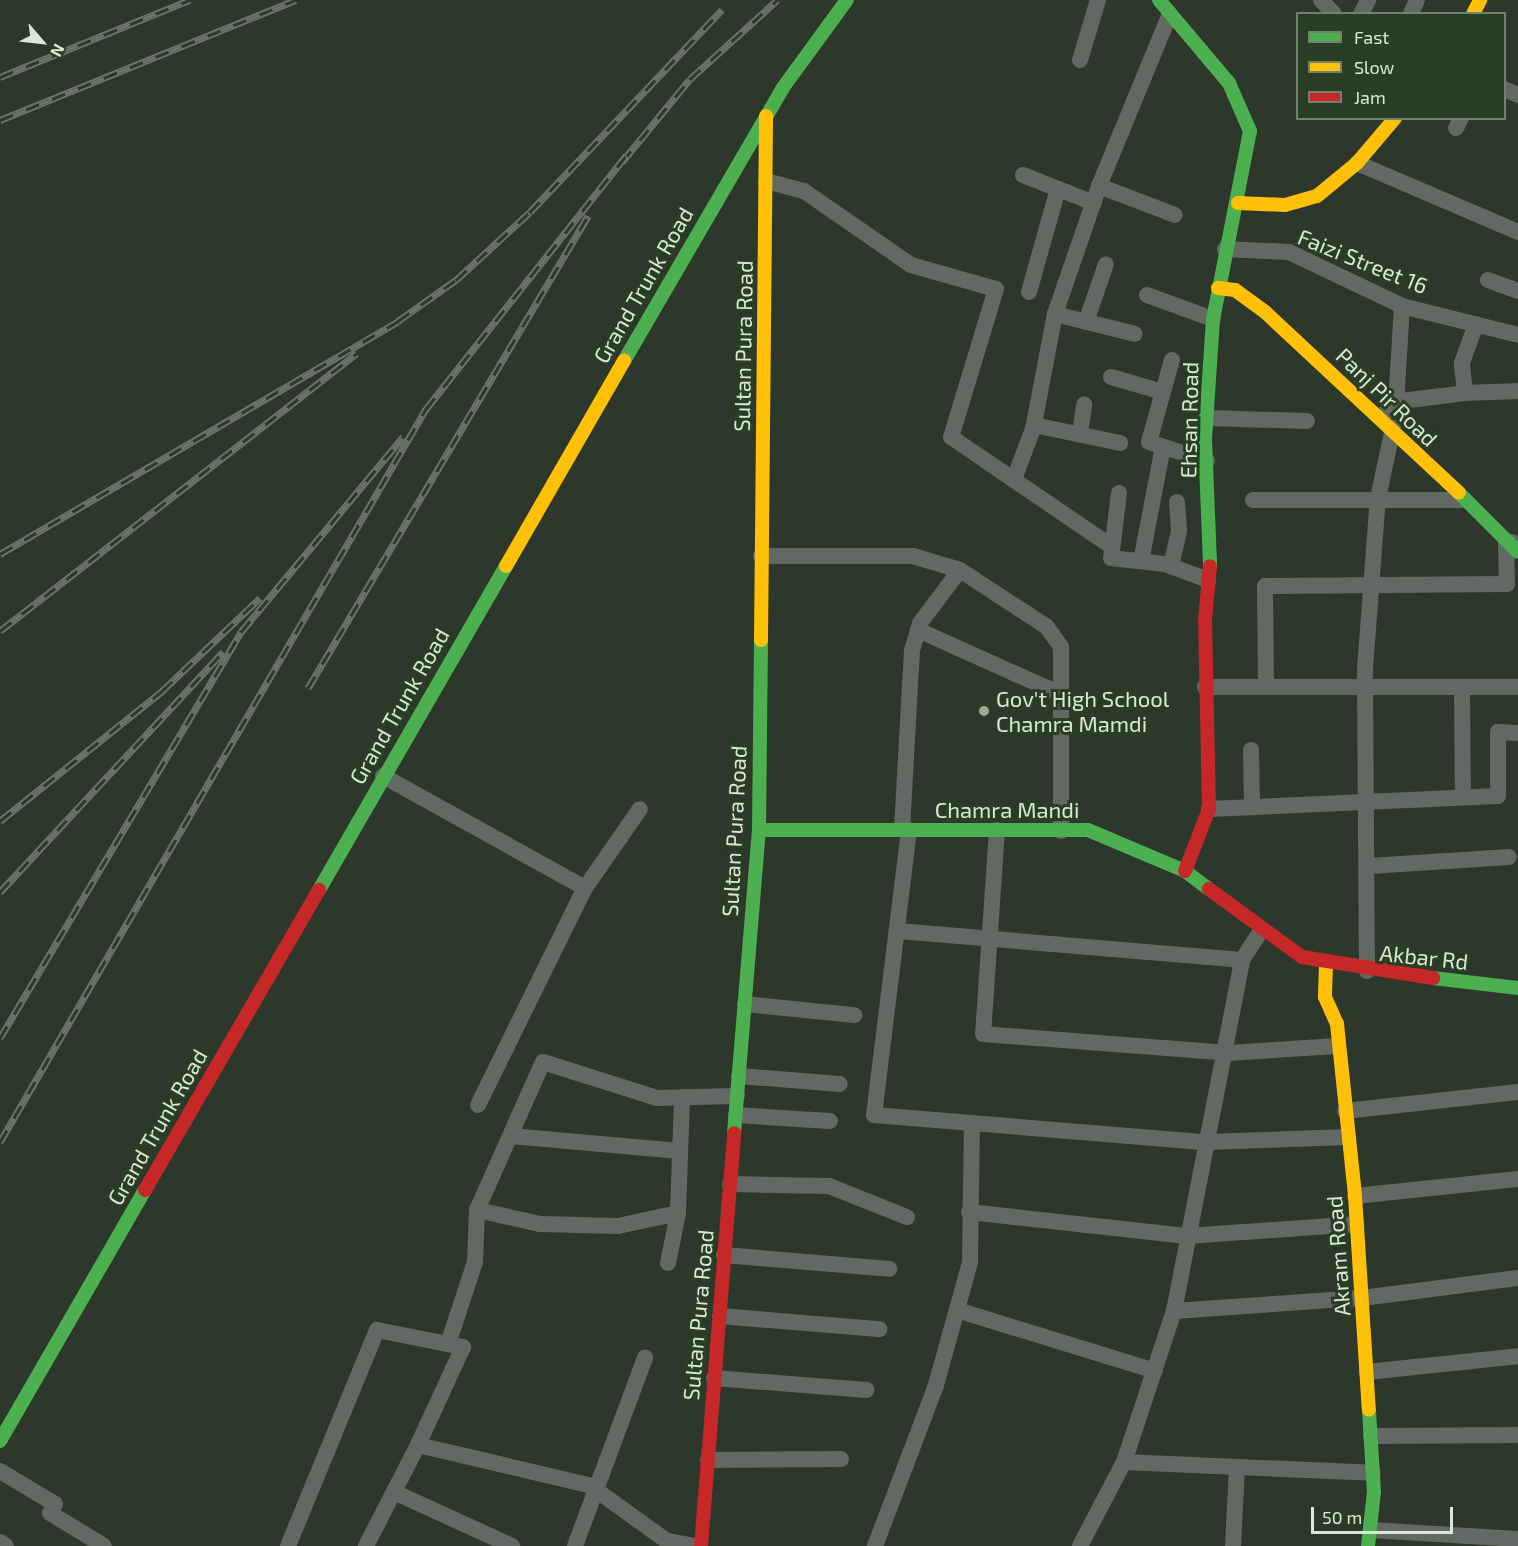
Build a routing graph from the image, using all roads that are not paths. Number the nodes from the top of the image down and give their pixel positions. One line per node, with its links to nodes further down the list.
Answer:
1 (847, 0): 8 (main road, Grand Trunk Road)
2 (1098, 0): 7 (street)
3 (1159, 0): 6 (main road, Ehsan Road)
4 (1322, 0): 5 (street)
5 (1332, 12)
6 (1170, 14): 13 (street); 16 (main road, Ehsan Road)
7 (1080, 60)
8 (766, 116): 12 (main road, Sultan Pura Road); 71 (main road, Grand Trunk Road)
9 (1393, 120): 10 (main road)
10 (1357, 163): 16 (main road); 18 (street)
11 (1023, 175): 14 (street)
12 (766, 181): 48 (street); 56 (main road, Sultan Pura Road)
13 (1099, 186): 15 (street); 17 (street)
14 (1058, 189): 15 (street); 24 (street)
15 (1094, 203): 27 (street)
16 (1238, 203): 19 (main road, Ehsan Road)
17 (1175, 215)
18 (1518, 232)
19 (1225, 249): 22 (main road, Ehsan Road); 26 (street, Faizi Street 16)
20 (1106, 264): 29 (street)
21 (1488, 280): 23 (street)
22 (1218, 288): 28 (main road, Ehsan Road); 42 (main road, Panj Pir Road)
23 (1518, 291)
24 (1029, 292)
25 (1147, 295): 28 (street)
26 (1402, 306): 30 (street, Faizi Street 16); 39 (street)
27 (1055, 314): 29 (street); 43 (street)
28 (1213, 319): 40 (main road, Ehsan Road)
29 (1086, 322): 31 (street)
30 (1476, 324): 32 (street, Faizi Street 16); 37 (street)
31 (1135, 334)
32 (1518, 335)
33 (1172, 360): 36 (street)
34 (1111, 377): 36 (street)
35 (1518, 391): 37 (street)
36 (1163, 392): 46 (street)
37 (1465, 393): 39 (street)
38 (1084, 404): 44 (street)
39 (1396, 404): 42 (street)
40 (1207, 418): 41 (street); 47 (main road, Ehsan Road)
41 (1307, 421)
42 (1387, 422): 50 (street); 52 (main road, Panj Pir Road)
43 (1034, 425): 44 (street); 48 (street)
44 (1080, 434): 45 (street)
45 (1120, 443)
46 (1163, 447): 47 (street); 57 (street)
47 (1206, 461): 60 (main road, Ehsan Road)
48 (1014, 479): 55 (street)
49 (1119, 493): 55 (street)
50 (1378, 498): 51 (street); 52 (street); 61 (street)
51 (1253, 500)
52 (1461, 500): 54 (main road, Panj Pir Road)
53 (1177, 502): 58 (street)
54 (1514, 545): 61 (street)
55 (1112, 547): 57 (street)
56 (762, 556): 59 (street); 77 (main road, Sultan Pura Road)
57 (1141, 561): 58 (street)
58 (1171, 566): 60 (street)
59 (960, 570): 62 (street); 68 (street)
60 (1208, 580): 63 (main road, Ehsan Road)
61 (1371, 585): 64 (street); 65 (street)
62 (918, 630): 68 (street); 78 (street)
63 (1205, 687): 64 (street); 76 (main road, Ehsan Road)
64 (1266, 687): 65 (street)
65 (1365, 687): 66 (street); 73 (street)
66 (1462, 687): 67 (street); 72 (street)
67 (1518, 687)
68 (1058, 693): 80 (street)
69 (1518, 733): 72 (street)
70 (1251, 750): 74 (street)
71 (383, 776): 84 (street); 137 (main road, Grand Trunk Road)
72 (1463, 797): 73 (street)
73 (1368, 799): 74 (street); 82 (street)
74 (1252, 806): 76 (street)
75 (640, 809): 84 (street)
76 (1209, 809): 83 (main road, Ehsan Road)
77 (759, 830): 78 (main road, Chamra Mandi); 92 (main road, Sultan Pura Road)
78 (906, 830): 79 (main road, Chamra Mandi); 85 (street)
79 (997, 830): 80 (main road, Chamra Mandi); 87 (street)
80 (1061, 831): 83 (main road, Chamra Mandi)
81 (1509, 857): 82 (street)
82 (1370, 867): 90 (street)
83 (1185, 871): 86 (main road, Chamra Mandi)
84 (585, 888): 101 (street)
85 (898, 931): 87 (street); 105 (street)
86 (1261, 931): 88 (street); 89 (main road, Chamra Mandi)
87 (993, 936): 88 (street); 95 (street)
88 (1242, 960): 95 (street)
89 (1326, 965): 90 (main road, Akbar Rd); 94 (main road, Akram Road)
90 (1367, 971): 91 (main road, Akbar Rd)
91 (1518, 988)
92 (745, 1004): 93 (street); 96 (main road, Sultan Pura Road)
93 (854, 1015)
94 (1337, 1046): 95 (street); 102 (main road, Akram Road)
95 (1228, 1053): 108 (street)
96 (739, 1076): 97 (street); 99 (main road, Sultan Pura Road)
97 (840, 1084)
98 (1518, 1092): 102 (street)
99 (737, 1096): 100 (street); 103 (main road, Sultan Pura Road)
100 (682, 1097): 106 (street); 109 (street)
101 (478, 1105)
102 (1345, 1111): 107 (main road, Akram Road)
103 (736, 1114): 104 (street); 111 (main road, Sultan Pura Road)
104 (830, 1121)
105 (972, 1123): 108 (street); 114 (street)
106 (511, 1136): 109 (street); 113 (street)
107 (1348, 1137): 108 (street); 112 (main road, Akram Road)
108 (1205, 1142): 118 (street)
109 (679, 1151): 115 (street)
110 (1518, 1179): 112 (street)
111 (730, 1184): 116 (street); 119 (main road, Sultan Pura Road)
112 (1355, 1196): 117 (main road, Akram Road)
113 (477, 1210): 115 (street); 128 (street)
114 (969, 1212): 118 (street); 124 (street)
115 (678, 1213): 120 (street)
116 (907, 1217)
117 (1357, 1224): 118 (street); 123 (main road, Akram Road)
118 (1187, 1236): 125 (street)
119 (724, 1255): 121 (street); 126 (main road, Sultan Pura Road)
120 (668, 1263)
121 (889, 1269)
122 (1518, 1278): 123 (street)
123 (1362, 1298): 125 (street); 132 (main road, Akram Road)
124 (957, 1310): 131 (street); 160 (street)
125 (1174, 1311): 131 (street)
126 (720, 1316): 127 (street); 133 (main road, Sultan Pura Road)
127 (879, 1329)
128 (448, 1344): 138 (street); 154 (street)
129 (1518, 1356): 132 (street)
130 (645, 1358): 146 (street)
131 (1155, 1371): 141 (street)
132 (1367, 1372): 136 (main road, Akram Road)
133 (714, 1378): 134 (street); 140 (main road, Sultan Pura Road)
134 (867, 1390)
135 (1518, 1435): 136 (street)
136 (1371, 1436): 144 (main road, Akram Road)
137 (0, 1441)
138 (418, 1444): 145 (street); 146 (street)
139 (841, 1459): 140 (street)
140 (708, 1460): 159 (main road, Sultan Pura Road)
141 (1124, 1462): 142 (street); 161 (street)
142 (1237, 1467): 144 (street); 162 (street)
143 (0, 1471): 153 (street)
144 (1373, 1473): 147 (main road, Akram Road)
145 (394, 1492): 149 (street); 155 (street)
146 (599, 1492): 157 (street); 158 (street)
147 (1369, 1538): 151 (street)
148 (1518, 1539): 151 (street)
149 (481, 1540): 156 (street)
150 (0, 1542): 152 (street)
151 (1480, 1542)
152 (6, 1546)
153 (104, 1546)
154 (288, 1546)
155 (366, 1546)
156 (512, 1546)
157 (575, 1546)
158 (696, 1546)
159 (701, 1546)
160 (875, 1546)
161 (1080, 1546)
162 (1233, 1546)

